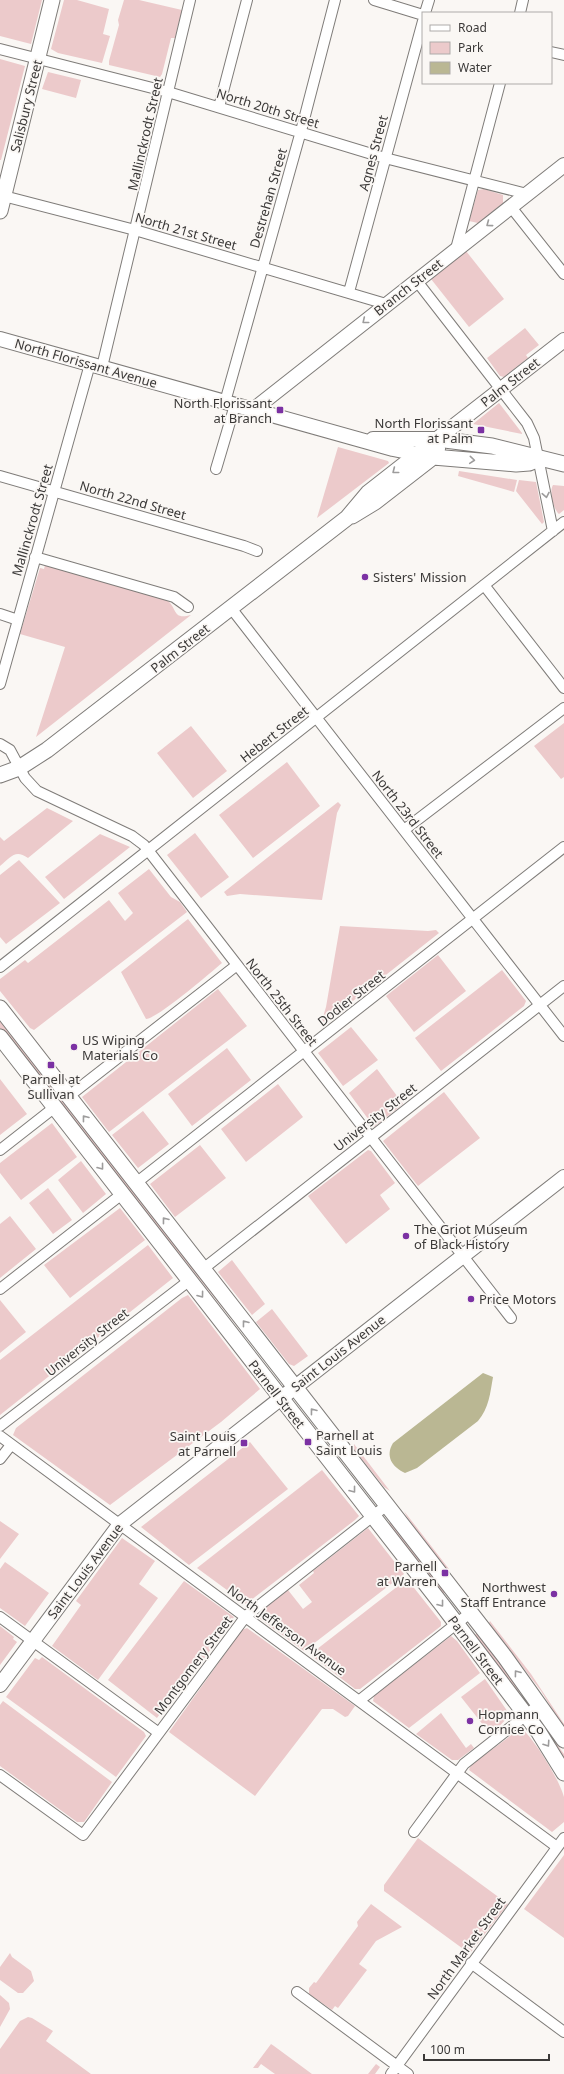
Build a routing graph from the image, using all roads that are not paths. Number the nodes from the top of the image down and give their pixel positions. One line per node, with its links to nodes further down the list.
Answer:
1 (52, 0): 15 (main road, Salisbury Street)
2 (190, 0): 17 (street, Mallinckrodt Street)
3 (247, 0): 18 (street)
4 (335, 0): 19 (street, Destrehan Street)
5 (374, 0): 10 (street)
6 (429, 0): 8 (street)
7 (523, 0): 9 (street)
8 (425, 12)
9 (520, 12)
10 (422, 13)
11 (422, 25): 20 (street, Agnes Street)
12 (0, 49): 15 (street, North 20th Street)
13 (552, 52): 14 (street)
14 (564, 55)
15 (38, 58): 17 (street, North 20th Street); 24 (main road, Salisbury Street)
16 (500, 84): 22 (street)
17 (168, 92): 18 (street, North 20th Street); 27 (street, Mallinckrodt Street)
18 (219, 107): 19 (street, North 20th Street)
19 (301, 131): 20 (street, North 20th Street); 29 (street, Destrehan Street)
20 (385, 158): 22 (street, North 20th Street); 32 (street, Agnes Street)
21 (564, 165): 23 (street, Branch Street)
22 (473, 180): 23 (street, North 20th Street); 28 (street)
23 (527, 194): 25 (street, Branch Street)
24 (2, 196): 26 (main road, Salisbury Street); 27 (street, North 21st Street)
25 (511, 207): 28 (street, Branch Street, one-way to 28); 30 (street)
26 (0, 211)
27 (135, 230): 29 (street, North 21st Street); 36 (street, Mallinckrodt Street)
28 (456, 249): 31 (street, Branch Street)
29 (261, 267): 32 (street, North 21st Street); 38 (street, Destrehan Street)
30 (564, 274)
31 (416, 280): 33 (street, Branch Street); 37 (street)
32 (349, 292): 33 (street, North 21st Street)
33 (386, 304): 39 (street, Branch Street, one-way to 39)
34 (0, 339): 36 (street, North Florissant Avenue)
35 (564, 340): 37 (street, Palm Street)
36 (96, 366): 38 (street, North Florissant Avenue); 48 (street, Mallinckrodt Street)
37 (501, 389): 41 (street, Palm Street); 44 (street)
38 (230, 403): 39 (street, North Florissant Avenue); 46 (street)
39 (253, 410): 40 (street, North Florissant Avenue)
40 (358, 439): 41 (street, North Florissant Avenue); 42 (street, North Florissant Avenue)
41 (437, 439): 42 (main road, Palm Street); 43 (street); 44 (main road, North Florissant Avenue)
42 (418, 454): 43 (street, North Florissant Avenue); 49 (main road, Palm Street, one-way to 49)
43 (434, 457): 44 (main road, North Florissant Avenue, one-way to 44); 49 (main road, Palm Street)
44 (539, 459): 45 (main road, North Florissant Avenue); 51 (street, one-way to 51)
45 (564, 464)
46 (216, 469)
47 (0, 476): 48 (street, North 22nd Street)
48 (54, 490): 52 (street, North 22nd Street); 53 (street, Mallinckrodt Street)
49 (347, 518): 56 (main road, Palm Street)
50 (564, 522): 51 (street, Hebert Street)
51 (553, 531): 54 (street, Hebert Street)
52 (257, 551)
53 (35, 557): 55 (street); 58 (street, Mallinckrodt Street)
54 (484, 585): 60 (street); 62 (street, Hebert Street)
55 (188, 607)
56 (231, 608): 62 (street, North 23rd Street); 64 (main road, Palm Street)
57 (0, 614): 58 (street)
58 (18, 620): 59 (street, Mallinckrodt Street)
59 (0, 684)
60 (564, 688)
61 (564, 708): 65 (street)
62 (316, 717): 65 (street, North 23rd Street); 67 (street, Hebert Street)
63 (0, 744): 64 (street, North 25th Street)
64 (7, 773): 67 (street, North 25th Street)
65 (404, 830): 68 (street, North 23rd Street)
66 (564, 847): 68 (street, Dodier Street)
67 (148, 850): 69 (street, North 25th Street); 70 (street, Hebert Street)
68 (473, 919): 72 (street, North 23rd Street); 76 (street, Dodier Street)
69 (237, 965): 76 (street, North 25th Street); 77 (street)
70 (0, 967)
71 (564, 986): 72 (street, University Street)
72 (540, 1005): 74 (street, North 23rd Street); 79 (street, University Street)
73 (0, 1008): 77 (main road, Parnell Street)
74 (564, 1036)
75 (0, 1037): 78 (main road, Parnell Street)
76 (304, 1052): 79 (street, North 25th Street); 82 (street, Dodier Street)
77 (69, 1096): 82 (main road, Parnell Street, one-way to 77)
78 (55, 1107): 80 (street); 83 (main road, Parnell Street, one-way to 83)
79 (371, 1137): 84 (street, North 25th Street); 85 (street, University Street)
80 (0, 1150)
81 (564, 1177): 84 (street, Saint Louis Avenue)
82 (136, 1183): 85 (main road, Parnell Street, one-way to 82)
83 (122, 1194): 86 (main road, Parnell Street); 87 (street)
84 (463, 1256): 89 (street, North 25th Street); 90 (street, Saint Louis Avenue)
85 (203, 1269): 90 (main road, Parnell Street, one-way to 85)
86 (190, 1280): 88 (main road, Parnell Street, one-way to 88); 92 (street, University Street)
87 (0, 1289)
88 (215, 1312): 90 (main road); 91 (main road, Parnell Street)
89 (511, 1318)
90 (295, 1387): 91 (street, Saint Louis Avenue); 96 (main road, Parnell Street, one-way to 90)
91 (280, 1398): 97 (main road, Parnell Street, one-way to 97); 98 (street, Saint Louis Avenue)
92 (0, 1426)
93 (0, 1436): 94 (street, North Jefferson Avenue)
94 (11, 1444): 95 (street); 98 (street, North Jefferson Avenue)
95 (0, 1459)
96 (387, 1505): 97 (street, Montgomery Street); 99 (main road, Parnell Street)
97 (373, 1516): 100 (street, Montgomery Street); 102 (main road, Parnell Street, one-way to 102)
98 (120, 1524): 100 (street, North Jefferson Avenue); 103 (street, Saint Louis Avenue)
99 (470, 1613): 102 (street); 106 (main road, Parnell Street, one-way to 99)
100 (246, 1616): 105 (street, North Jefferson Avenue); 108 (street, Montgomery Street)
101 (0, 1617): 103 (street)
102 (456, 1624): 105 (street); 107 (main road, Parnell Street)
103 (32, 1641): 104 (street, Saint Louis Avenue); 108 (street)
104 (0, 1685)
105 (360, 1700): 110 (street, North Jefferson Avenue)
106 (540, 1704): 107 (street); 109 (main road, Parnell Street)
107 (526, 1715): 110 (street); 111 (main road, Parnell Street, one-way to 111)
108 (159, 1733): 112 (street, Montgomery Street)
109 (564, 1740)
110 (457, 1773): 113 (street); 115 (street, North Jefferson Avenue)
111 (564, 1773)
112 (0, 1775)
113 (414, 1832)
114 (564, 1838): 115 (street, North Market Street)
115 (557, 1847): 116 (street, North Market Street)
116 (471, 1963): 118 (street); 119 (street, North Market Street)
117 (297, 1992): 119 (street)
118 (564, 2032)
119 (394, 2070): 120 (street)
120 (408, 2074)

